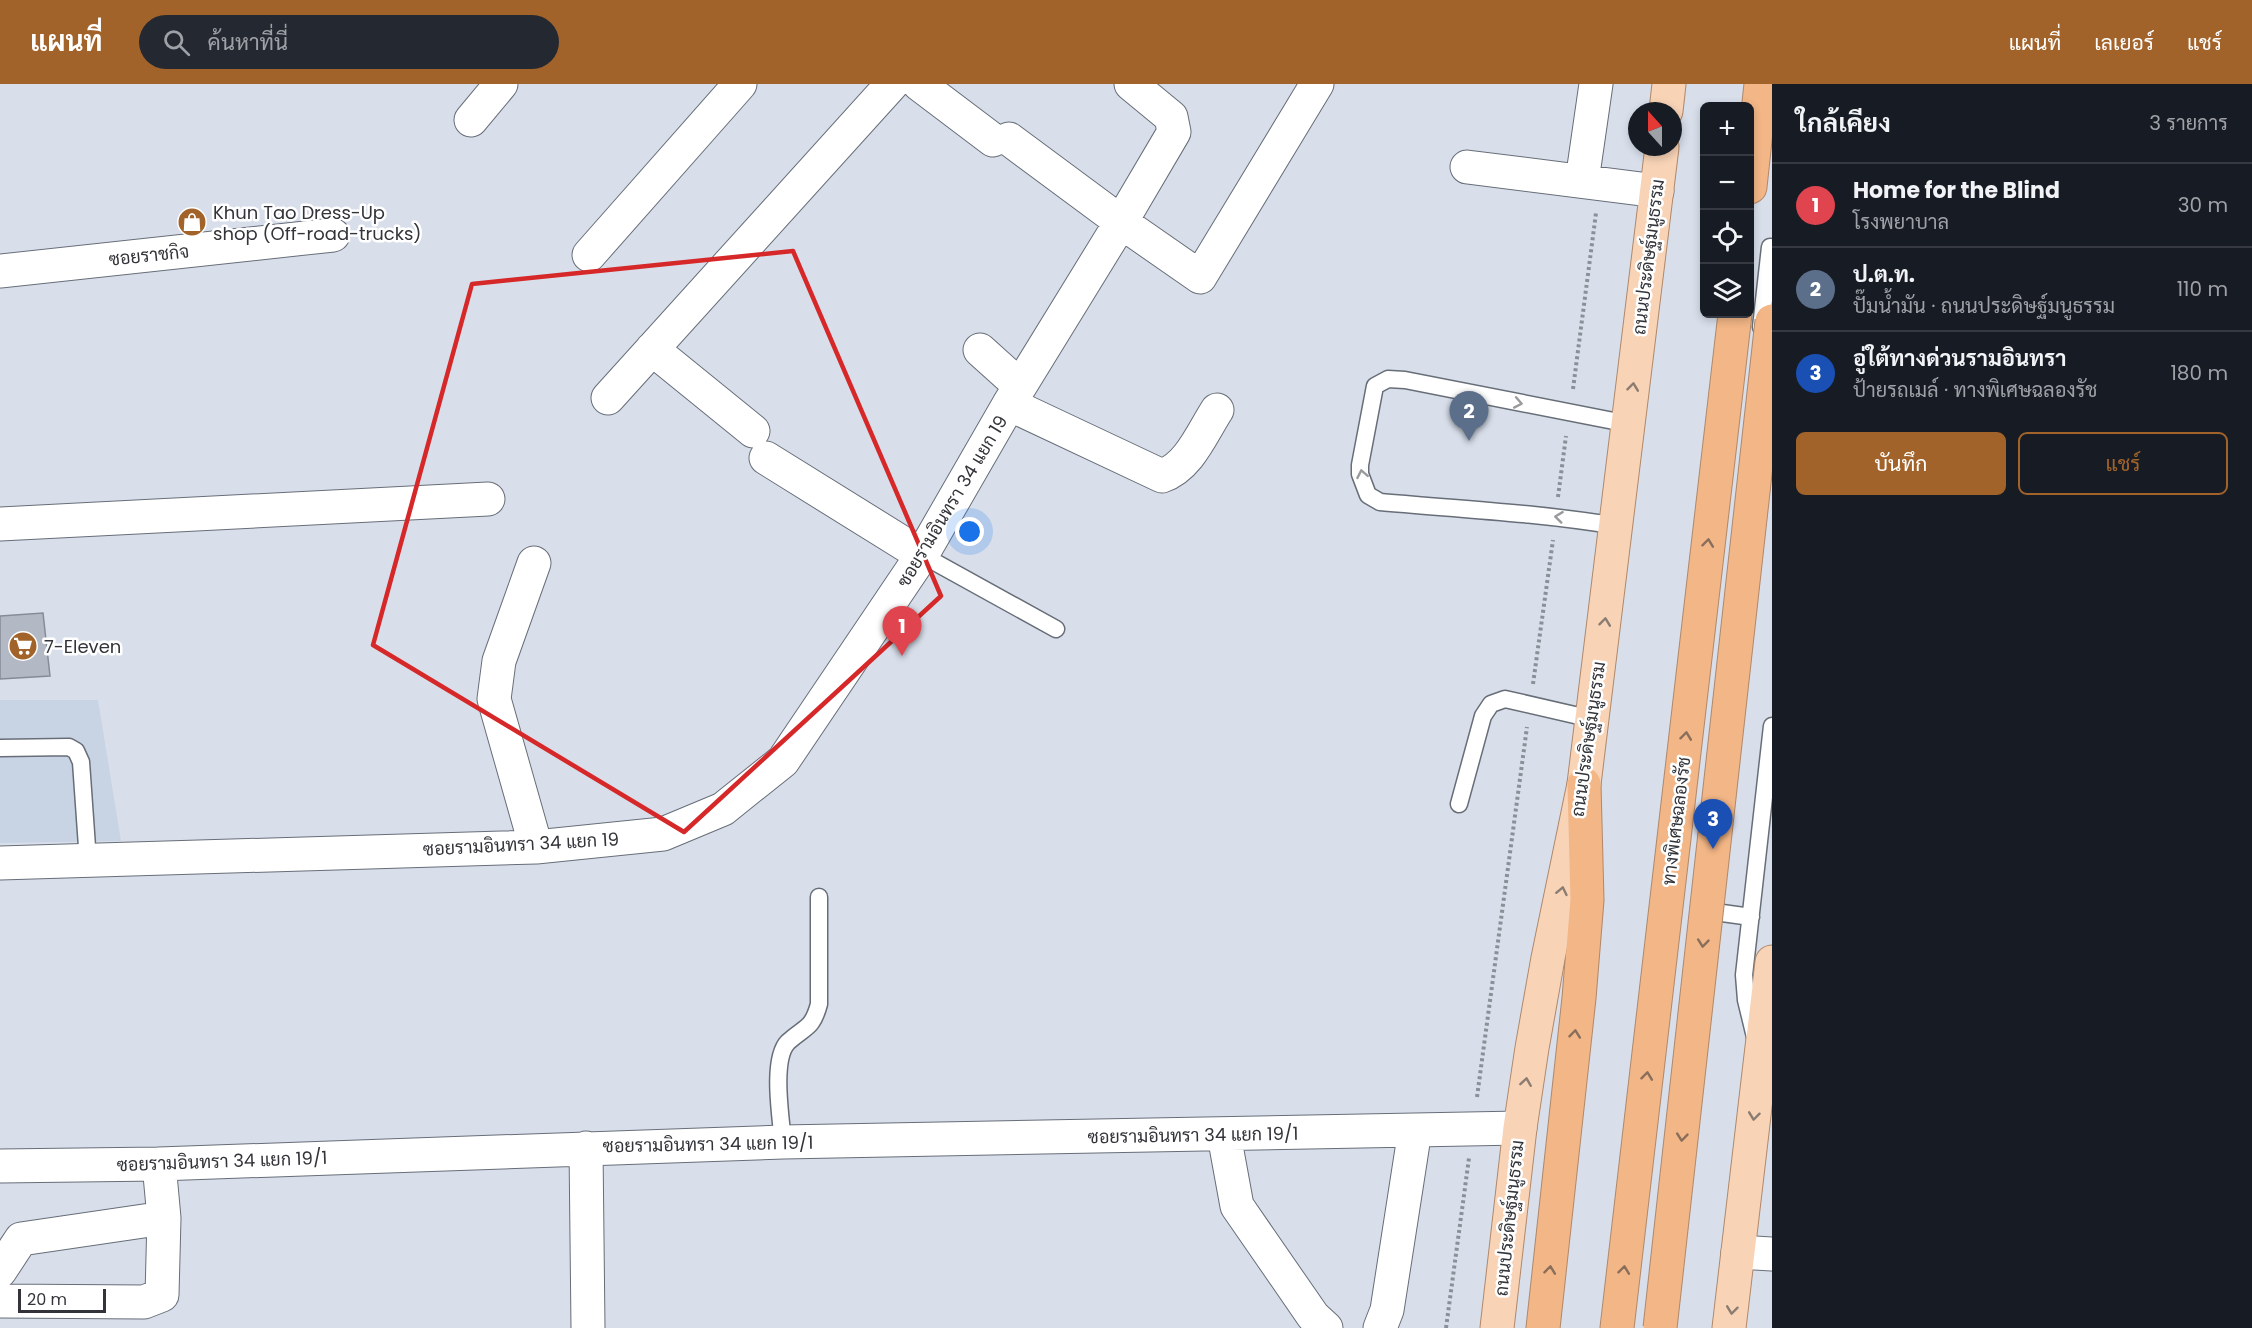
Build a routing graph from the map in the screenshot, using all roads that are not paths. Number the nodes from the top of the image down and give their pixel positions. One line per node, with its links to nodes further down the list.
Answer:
1 (501, 84): 11 (street)
2 (740, 84): 20 (street)
3 (892, 84): 24 (street)
4 (919, 84): 17 (street)
5 (1131, 84): 17 (street, ซอยรามอินทรา 34 แยก 19)
6 (1317, 84): 17 (street)
7 (1596, 84): 15 (street)
8 (1669, 84): 10 (main road)
9 (1761, 84): 13 (highway)
10 (1666, 102)
11 (471, 120)
12 (1661, 156): 16 (main road, ถนนประดิษฐ์มนูธรรม)
13 (1753, 156)
14 (1467, 167): 15 (street)
15 (1582, 181): 16 (street)
16 (1657, 191): 29 (main road, ถนนประดิษฐ์มนูธรรม, one-way to 16)
17 (1121, 222): 26 (street, ซอยรามอินทรา 34 แยก 19)
18 (333, 235): 21 (street, ซอยราชกิจ)
19 (1770, 247): 45 (lane)
20 (589, 255)
21 (0, 271)
22 (1735, 318): 65 (highway, ทางพิเศษฉลองรัช, one-way to 22)
23 (1772, 321): 66 (highway, one-way to 66, bridge)
24 (652, 349): 27 (street); 33 (street)
25 (980, 350): 26 (street)
26 (1015, 395): 28 (street); 33 (street, ซอยรามอินทรา 34 แยก 19)
27 (608, 398)
28 (1217, 410)
29 (1629, 424): 32 (main road, ถนนประดิษฐ์มนูธรรม); 32 (lane, one-way to 29)
30 (488, 499): 31 (street)
31 (0, 524)
32 (1617, 526): 36 (main road, ถนนประดิษฐ์มนูธรรม, one-way to 32)
33 (922, 555): 35 (lane); 41 (street, ซอยรามอินทรา 34 แยก 19)
34 (534, 563): 41 (street)
35 (1056, 629)
36 (1592, 719): 39 (main road, ถนนประดิษฐ์มนูธรรม); 40 (lane)
37 (1772, 726): 45 (lane)
38 (0, 748): 42 (lane)
39 (1584, 784): 48 (main road, ถนนประดิษฐ์มนูธรรม, one-way to 39); 64 (highway, one-way to 39)
40 (1459, 804)
41 (536, 847): 42 (street, ซอยรามอินทรา 34 แยก 19)
42 (88, 861): 43 (street, ซอยรามอินทรา 34 แยก 19)
43 (0, 863)
44 (819, 897): 51 (lane)
45 (1750, 917): 47 (lane)
46 (1772, 962): 47 (main road)
47 (1761, 1058): 56 (main road, one-way to 56)
48 (1520, 1128): 49 (street, ซอยรามอินทรา 34 แยก 19/1); 63 (main road, ถนนประดิษฐ์มนูธรรม)
49 (1415, 1130): 50 (street, ซอยรามอินทรา 34 แยก 19/1); 62 (street)
50 (1224, 1134): 51 (street, ซอยรามอินทรา 34 แยก 19/1); 61 (street)
51 (783, 1142): 52 (street, ซอยรามอินทรา 34 แยก 19/1)
52 (586, 1148): 53 (street, ซอยรามอินทรา 34 แยก 19/1); 60 (street)
53 (159, 1164): 54 (street, ซอยรามอินทรา 34 แยก 19/1); 55 (street)
54 (0, 1166)
55 (164, 1218): 58 (street); 59 (street)
56 (1738, 1252): 57 (street); 67 (main road, one-way to 67)
57 (1772, 1254)
58 (0, 1271)
59 (0, 1301)
60 (588, 1328)
61 (1326, 1328)
62 (1380, 1328)
63 (1497, 1328)
64 (1543, 1328)
65 (1617, 1328)
66 (1660, 1328)
67 (1730, 1328)

